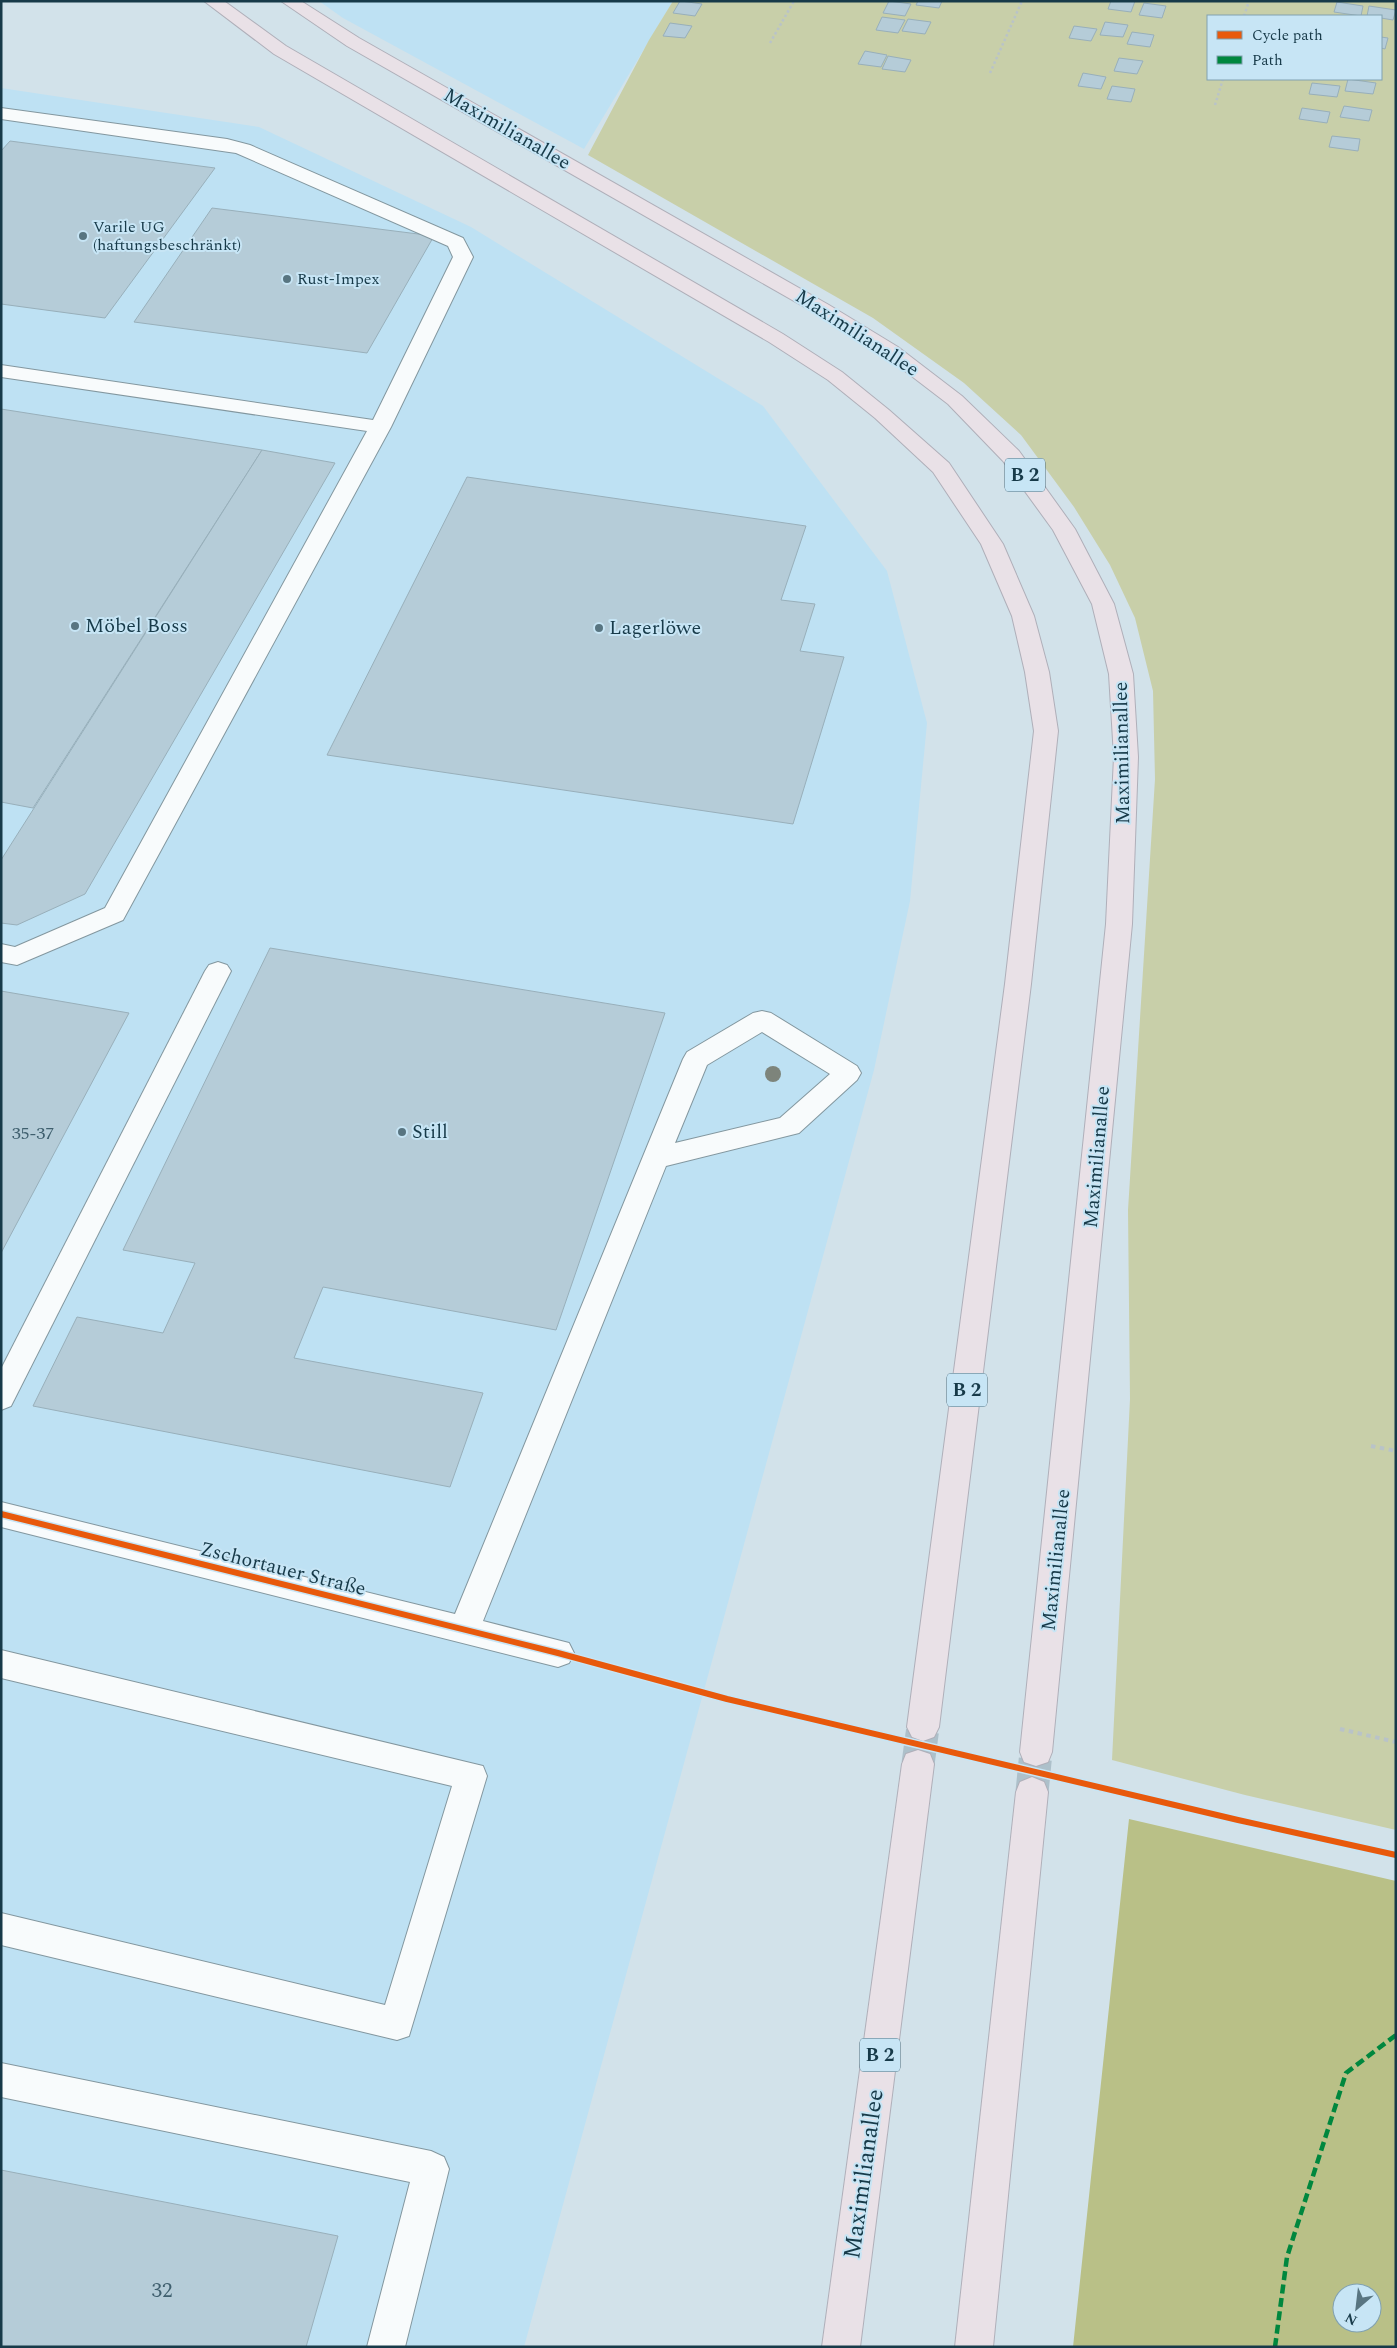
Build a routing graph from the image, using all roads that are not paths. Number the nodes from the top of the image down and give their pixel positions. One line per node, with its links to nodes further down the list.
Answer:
1 (212, 1): 14 (highway, B 2)
2 (289, 1): 15 (highway, Maximilianallee / B 2)
3 (1, 113): 5 (street)
4 (1, 371): 5 (street)
5 (380, 427): 6 (street)
6 (1, 953)
7 (218, 971): 9 (street)
8 (656, 1158): 8 (street); 11 (street)
9 (1, 1398)
10 (1, 1514): 11 (street, Zschortauer Straße)
11 (464, 1629): 12 (street, Zschortauer Straße)
12 (558, 1653)
13 (1, 1664): 18 (street)
14 (923, 1726)
15 (1036, 1752)
16 (918, 1764): 21 (highway, Maximilianallee / B 2)
17 (1032, 1792): 22 (highway)
18 (1, 1929)
19 (1, 2080): 20 (street)
20 (386, 2347)
21 (841, 2347)
22 (974, 2347)

